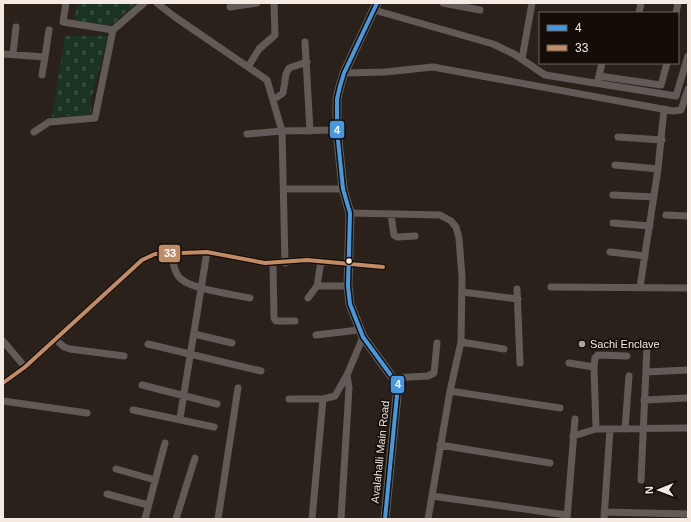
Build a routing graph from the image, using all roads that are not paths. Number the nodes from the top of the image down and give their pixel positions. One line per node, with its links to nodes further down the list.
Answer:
1 (65, 3): 13 (street)
2 (144, 3): 13 (street)
3 (157, 3): 23 (street)
4 (256, 3): 8 (street)
5 (274, 3): 23 (street)
6 (443, 3): 10 (street)
7 (532, 3): 19 (street)
8 (230, 7)
9 (376, 7): 19 (street); 24 (main road, Avalahalli Main Road)
10 (480, 10)
11 (16, 27): 16 (street)
12 (49, 30): 18 (street)
13 (113, 30): 34 (street)
14 (305, 42): 20 (street)
15 (3, 54): 16 (street)
16 (13, 54): 18 (street)
17 (688, 56): 27 (street)
18 (45, 57): 25 (street)
19 (522, 59): 27 (street)
20 (306, 62): 29 (street); 31 (street)
21 (602, 64): 26 (street)
22 (667, 64): 26 (street)
23 (248, 67): 29 (street)
24 (344, 73): 30 (street); 32 (main road, Avalahalli Main Road)
25 (42, 76)
26 (599, 76): 27 (street)
27 (596, 84)
28 (688, 89): 30 (street)
29 (273, 100): 33 (street)
30 (664, 109): 37 (street)
31 (310, 130): 32 (street); 33 (street)
32 (337, 130): 41 (main road, Avalahalli Main Road)
33 (282, 131): 35 (street); 40 (street)
34 (34, 132)
35 (247, 134)
36 (618, 137): 37 (street)
37 (662, 140): 39 (street)
38 (615, 165): 39 (street)
39 (658, 169): 43 (street)
40 (284, 189): 41 (street); 57 (street)
41 (343, 189): 44 (main road, Avalahalli Main Road)
42 (613, 195): 43 (street)
43 (654, 197): 49 (street)
44 (350, 213): 45 (street); 58 (main road, Avalahalli Main Road)
45 (391, 215): 50 (street); 67 (street)
46 (666, 215): 47 (street)
47 (688, 216)
48 (613, 223): 49 (street)
49 (650, 226): 54 (street)
50 (415, 236)
51 (207, 252): 53 (street); 56 (street); 64 (street)
52 (610, 252): 54 (street)
53 (172, 254): 64 (street); 75 (street)
54 (645, 256): 63 (street)
55 (320, 261): 57 (street); 58 (street); 60 (street)
56 (273, 263): 57 (street); 71 (street)
57 (285, 263)
58 (348, 264): 59 (street); 61 (main road, Avalahalli Main Road)
59 (383, 267)
60 (317, 286): 61 (street); 69 (street)
61 (348, 286): 72 (main road, Avalahalli Main Road)
62 (551, 287): 63 (street)
63 (640, 287): 65 (street)
64 (201, 288): 68 (street); 73 (street)
65 (688, 288)
66 (517, 290): 70 (street)
67 (462, 292): 70 (street); 77 (street)
68 (250, 298)
69 (308, 298)
70 (518, 299): 86 (street)
71 (295, 321)
72 (361, 333): 74 (street); 93 (street); 95 (main road, Avalahalli Main Road)
73 (194, 334): 78 (street); 83 (street)
74 (316, 335)
75 (55, 339): 84 (street); 88 (street)
76 (3, 341): 88 (street)
77 (461, 342): 82 (street); 99 (street)
78 (232, 343)
79 (437, 343): 95 (street)
80 (148, 344): 83 (street)
81 (647, 347): 92 (street)
82 (504, 349)
83 (191, 354): 91 (street); 100 (street)
84 (124, 356)
85 (627, 356): 89 (street)
86 (520, 363)
87 (569, 363): 89 (street)
88 (25, 367): 96 (street)
89 (594, 367): 115 (street)
90 (688, 370): 92 (street)
91 (261, 371)
92 (646, 372): 104 (street)
93 (347, 375): 103 (street); 136 (street)
94 (629, 376): 117 (street)
95 (393, 378): 137 (main road, Avalahalli Main Road)
96 (3, 383)
97 (142, 385): 100 (street)
98 (238, 388): 134 (street)
99 (450, 391): 107 (street); 120 (street)
100 (184, 395): 106 (street); 110 (street)
101 (688, 398): 104 (street)
102 (289, 399): 103 (street)
103 (323, 400): 135 (street)
104 (644, 400): 113 (street)
105 (3, 401): 109 (street)
106 (217, 404)
107 (560, 408)
108 (133, 410): 110 (street)
109 (87, 413)
110 (180, 418): 112 (street)
111 (575, 419): 118 (street)
112 (214, 427)
113 (642, 428): 114 (street); 117 (street); 125 (street)
114 (688, 428)
115 (596, 429): 116 (street); 118 (street)
116 (610, 429): 117 (street); 130 (street)
117 (625, 429)
118 (573, 436): 131 (street)
119 (165, 443): 124 (street)
120 (440, 444): 122 (street); 127 (street)
121 (195, 458): 133 (street)
122 (550, 463)
123 (116, 469): 124 (street)
124 (155, 480): 128 (street)
125 (641, 480)
126 (107, 494): 128 (street)
127 (432, 496): 131 (street); 138 (street)
128 (148, 505): 132 (street)
129 (688, 514): 130 (street)
130 (604, 516)
131 (567, 517)
132 (145, 519)
133 (176, 519)
134 (218, 519)
135 (312, 519)
136 (340, 519)
137 (385, 519)
138 (428, 519)

